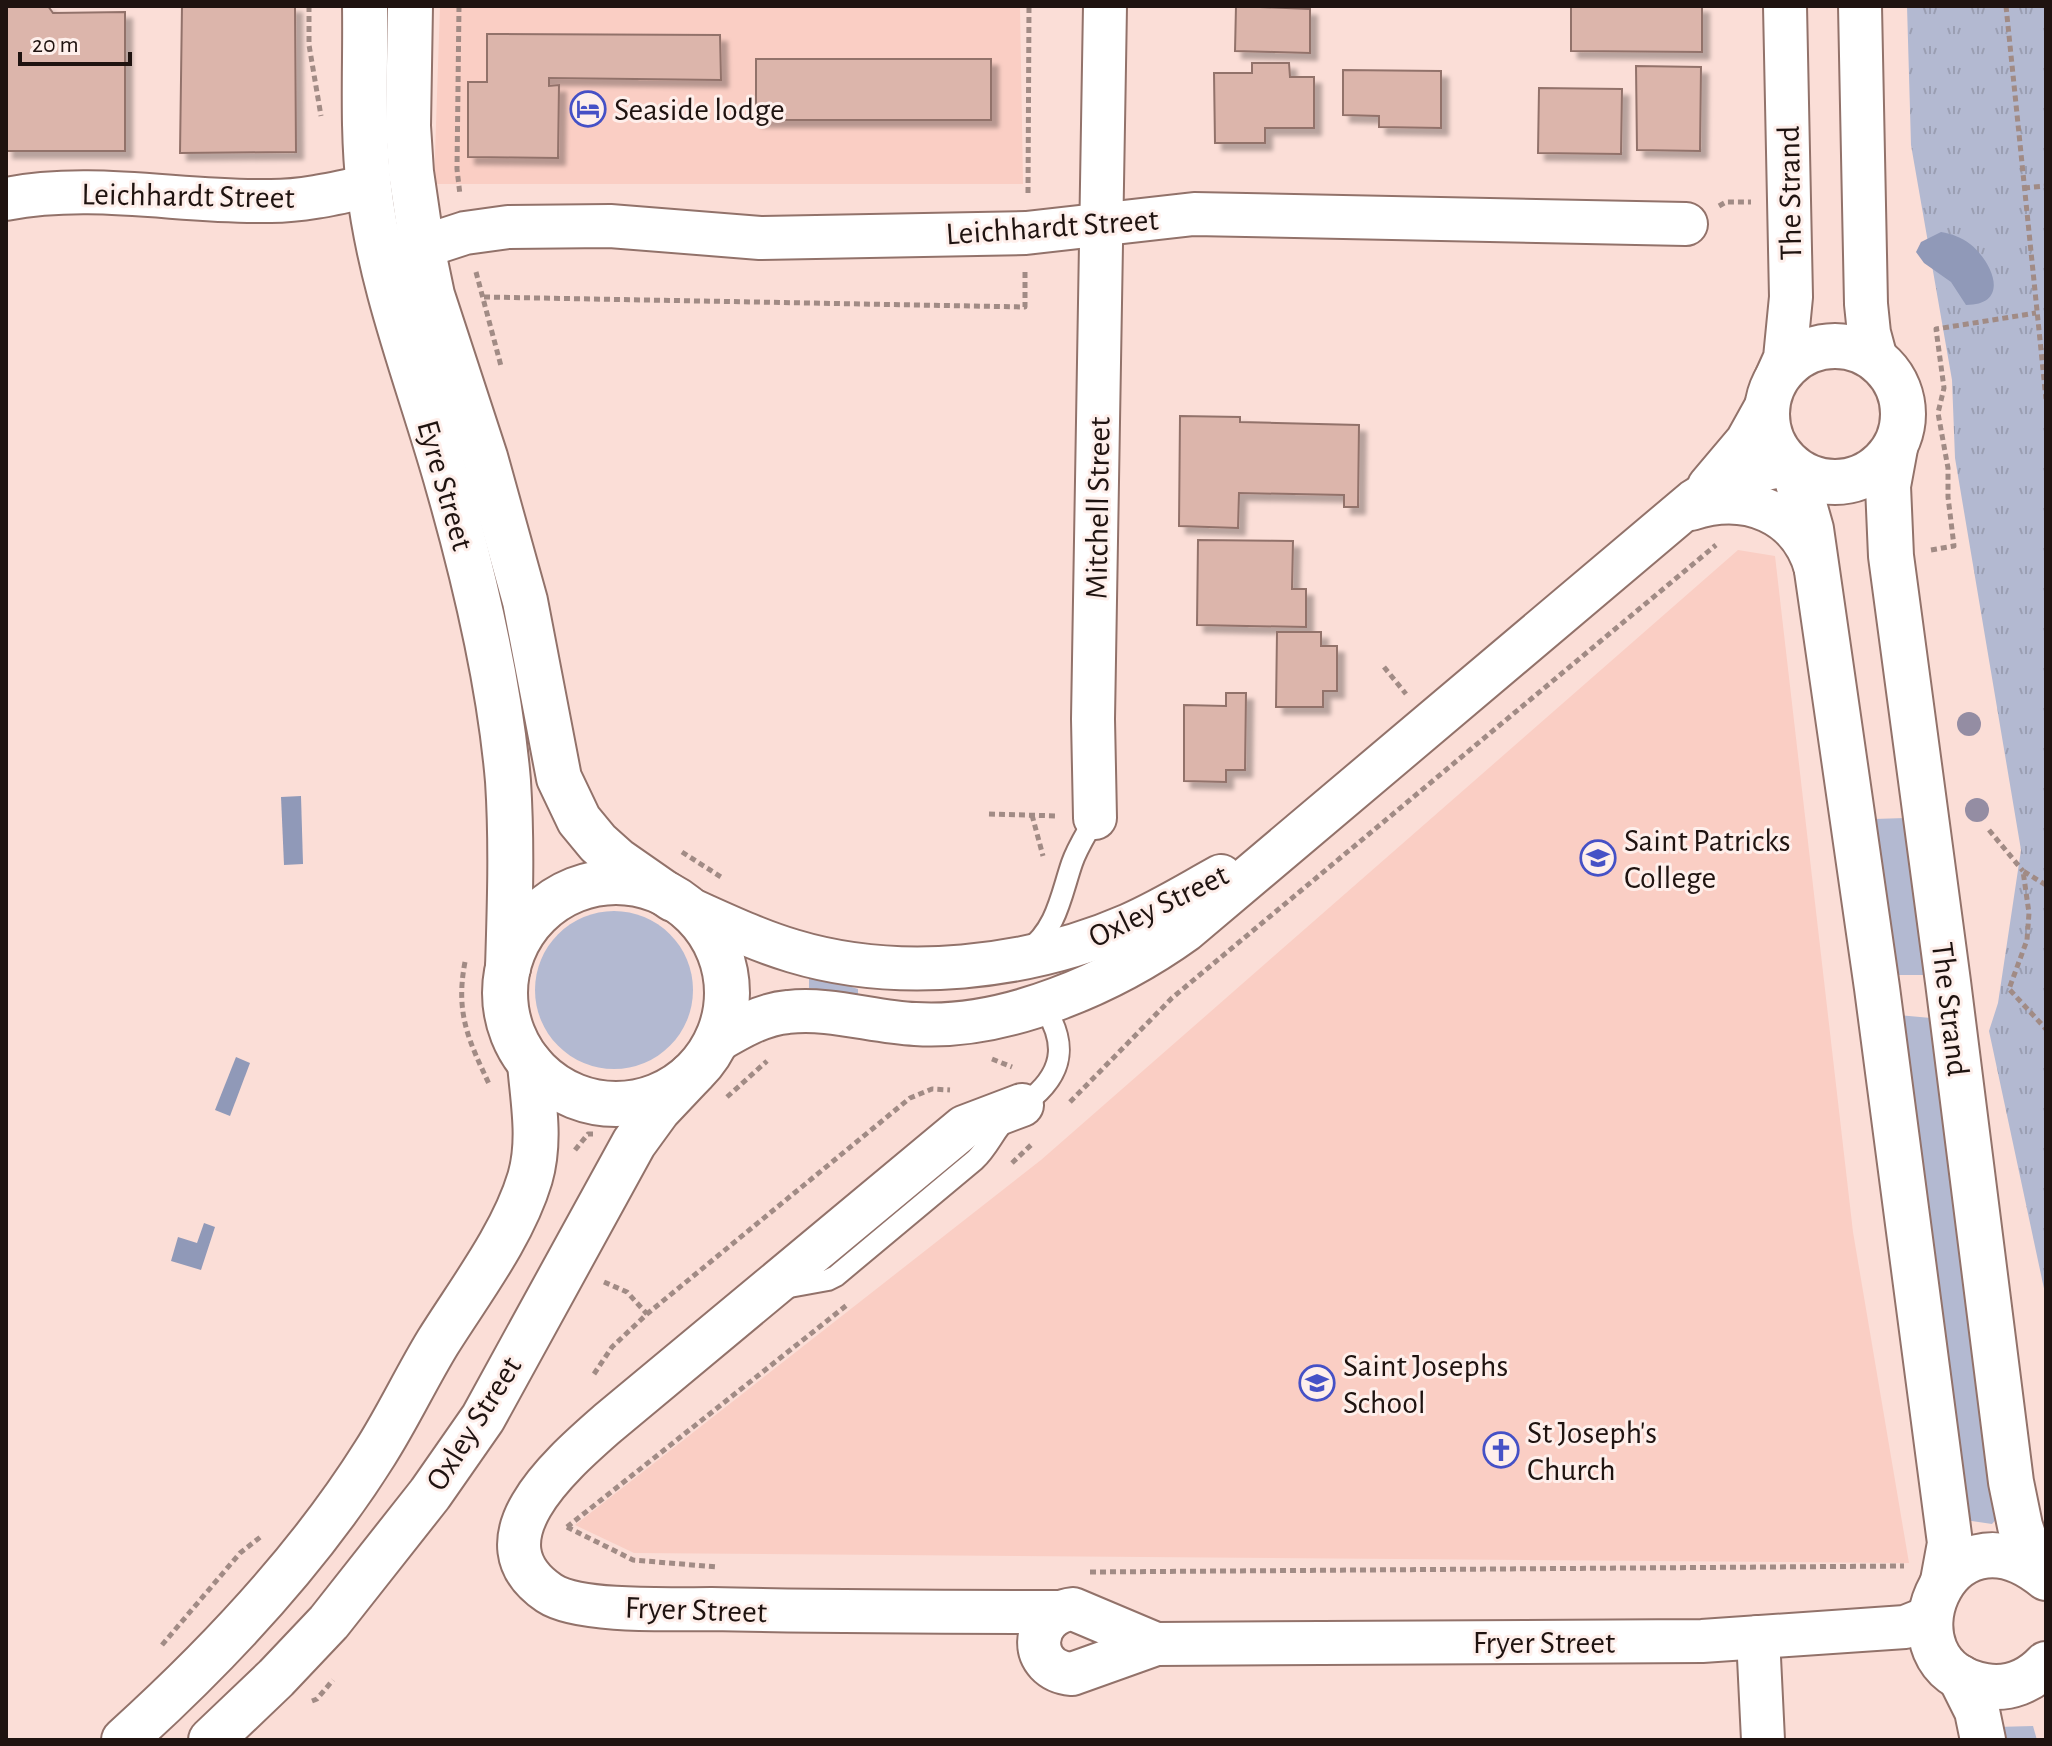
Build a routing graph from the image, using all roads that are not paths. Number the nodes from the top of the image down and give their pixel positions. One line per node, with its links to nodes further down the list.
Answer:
1 (365, 6): 6 (main road, Eyre Street)
2 (410, 6): 10 (main road, Eyre Street)
3 (1785, 6): 12 (street, The Strand)
4 (1860, 6): 11 (street)
5 (1103, 12): 9 (street, Mitchell Street)
6 (369, 186): 7 (street, Leichhardt Street); 22 (main road, Eyre Street)
7 (6, 199)
8 (1686, 224): 9 (street, Leichhardt Street)
9 (1102, 225): 10 (street, Leichhardt Street); 17 (street, Mitchell Street)
10 (422, 247): 19 (main road, Eyre Street)
11 (1876, 359): 12 (main road); 13 (main road)
12 (1772, 392): 14 (main road); 15 (street, Oxley Street)
13 (1895, 448): 14 (main road); 28 (main road, The Strand)
14 (1791, 467): 15 (street, Oxley Street); 16 (main road)
15 (1688, 507): 16 (street); 18 (street, Oxley Street)
16 (1816, 571): 29 (main road)
17 (1095, 818): 20 (lane, Mitchell Street)
18 (1299, 833): 20 (street, Oxley Street); 23 (street, Oxley Street)
19 (679, 903): 21 (street, Oxley Street); 22 (main road); 25 (main road)
20 (1005, 960): 21 (street, Oxley Street)
21 (962, 965): 23 (street)
22 (508, 968): 24 (main road)
23 (1042, 1004): 25 (street, Oxley Street); 26 (lane)
24 (530, 1063): 25 (main road); 35 (main road, Oxley Street)
25 (709, 1074): 36 (main road, Oxley Street)
26 (1036, 1108): 27 (lane); 27 (street)
27 (767, 1291): 30 (street, Fryer Street)
28 (2040, 1573): 29 (main road)
29 (1930, 1588): 31 (street, Fryer Street); 34 (main road)
30 (1058, 1612): 32 (street, Fryer Street); 32 (street, Fryer Street)
31 (1758, 1637): 32 (street, Fryer Street); 37 (street)
32 (1156, 1644)
33 (2046, 1664): 34 (main road)
34 (1960, 1677): 38 (main road)
35 (124, 1740)
36 (211, 1740)
37 (1763, 1740)
38 (1983, 1740)

